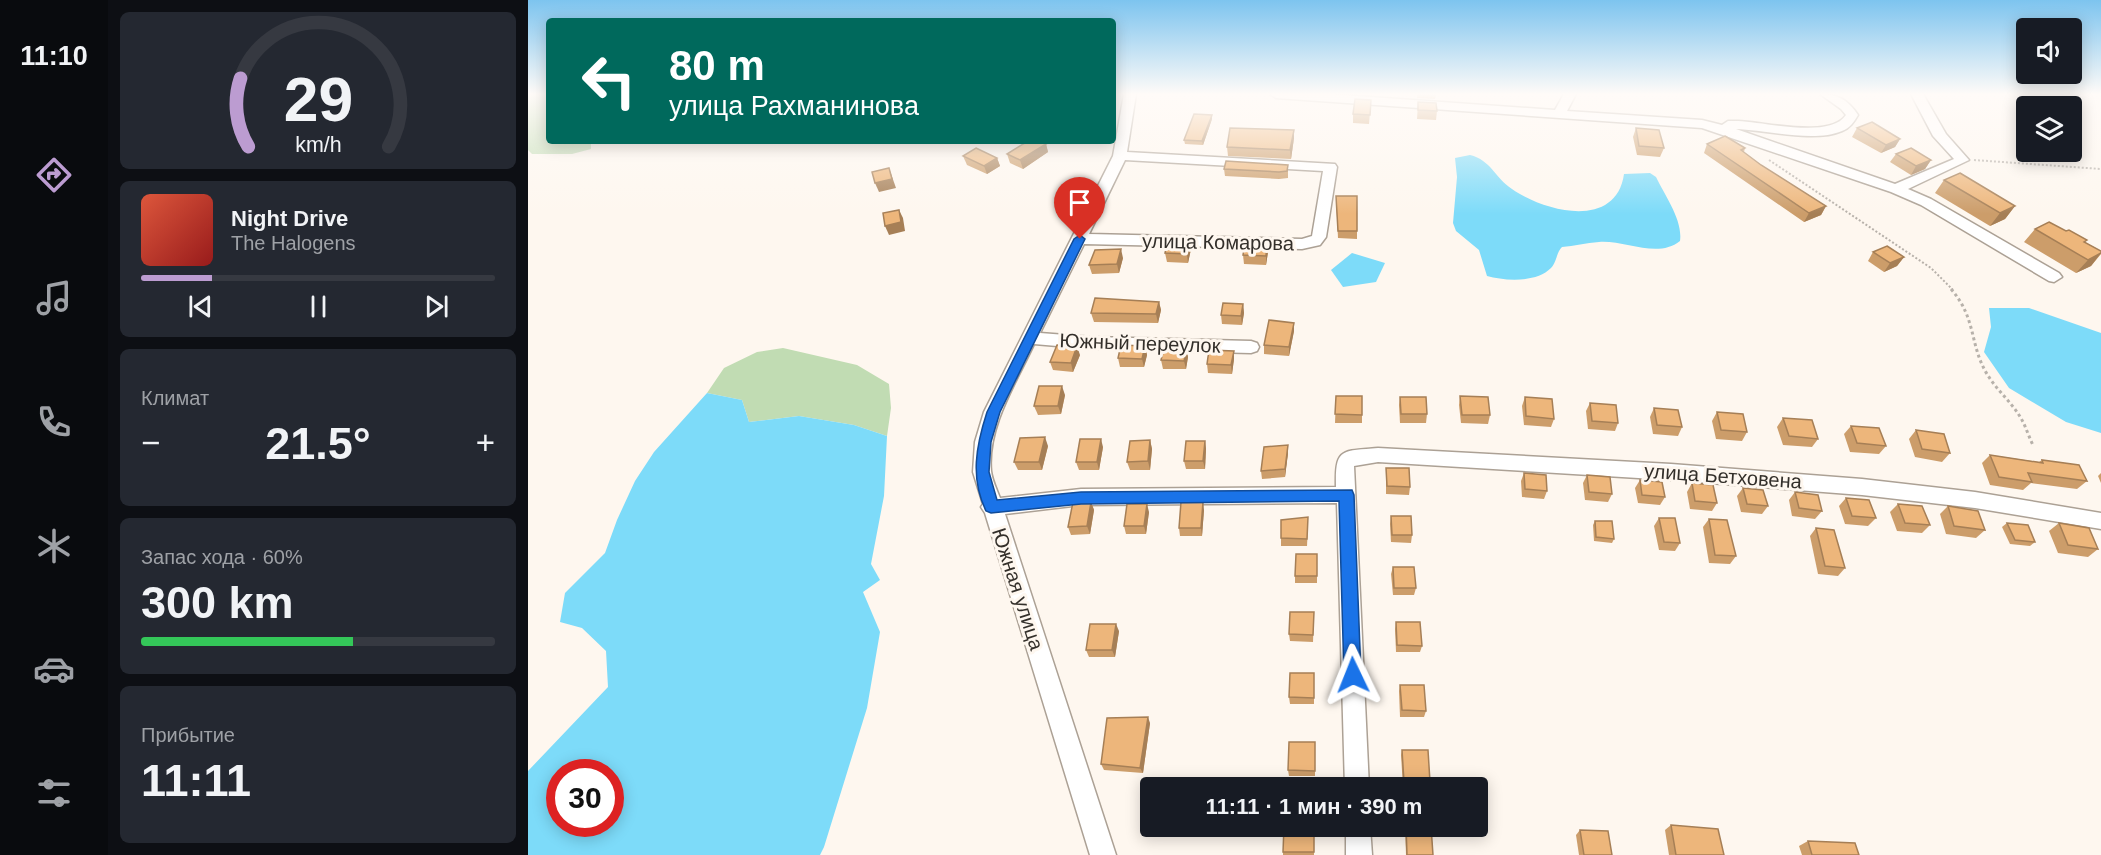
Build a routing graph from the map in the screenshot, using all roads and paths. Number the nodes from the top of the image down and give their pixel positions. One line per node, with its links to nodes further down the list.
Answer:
1 (1124, 134): 5 (street, Южная улица)
2 (1736, 134): 4 (street)
3 (1939, 134): 6 (street)
4 (1750, 138): 8 (street); 13 (path)
5 (1120, 156): 9 (street, Южная улица); 9 (street, улица Комарова)
6 (1962, 159): 7 (path); 8 (street)
7 (2101, 169)
8 (1896, 189): 10 (street)
9 (1080, 239): 11 (street, Южная улица)
10 (2054, 277)
11 (1029, 338): 12 (street, Южный переулок); 15 (street, Южная улица)
12 (1251, 347)
13 (2033, 445)
14 (1346, 495): 15 (street); 16 (street, улица Бетховена); 17 (street)
15 (991, 507): 19 (street, Южная улица)
16 (2101, 521)
17 (1357, 777)
18 (1358, 837): 20 (street)
19 (1103, 855)
20 (1359, 855)

